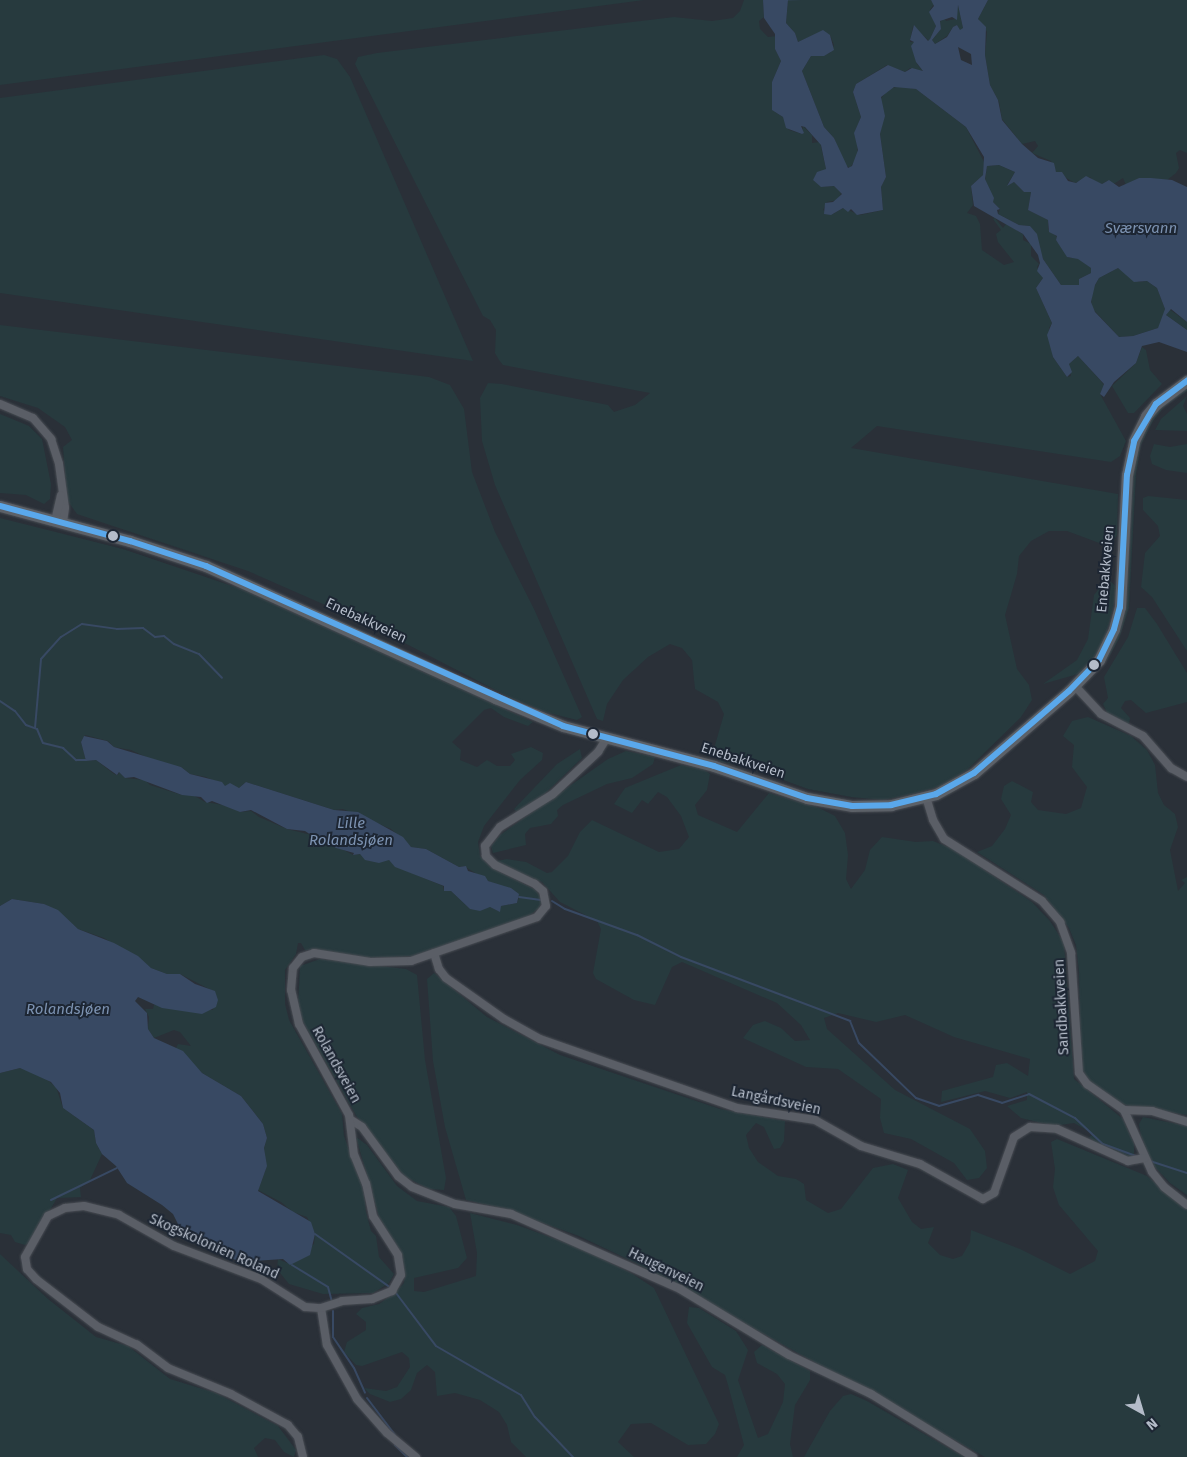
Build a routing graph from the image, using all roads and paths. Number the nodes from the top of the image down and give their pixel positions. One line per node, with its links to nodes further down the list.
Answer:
1 (1187, 381): 5 (main road, Enebakkveien)
2 (0, 404): 4 (street)
3 (0, 506): 4 (main road, Enebakkveien)
4 (59, 522): 6 (main road, Enebakkveien)
5 (1075, 686): 7 (street); 8 (main road, Enebakkveien)
6 (606, 738): 8 (main road, Enebakkveien); 9 (street, Rolandsveien)
7 (1187, 777)
8 (926, 797): 10 (street, Sandbakkveien)
9 (434, 953): 11 (street, Rolandsveien); 13 (street, Langårdsveien)
10 (1124, 1110): 12 (street); 13 (street)
11 (351, 1120): 15 (street, Rolandsveien); 18 (street, Haugenveien)
12 (1187, 1122)
13 (1145, 1158): 14 (street)
14 (1187, 1205)
15 (321, 1308): 16 (street, Skogskolonien Roland); 17 (street)
16 (302, 1457)
17 (416, 1457)
18 (973, 1457)

